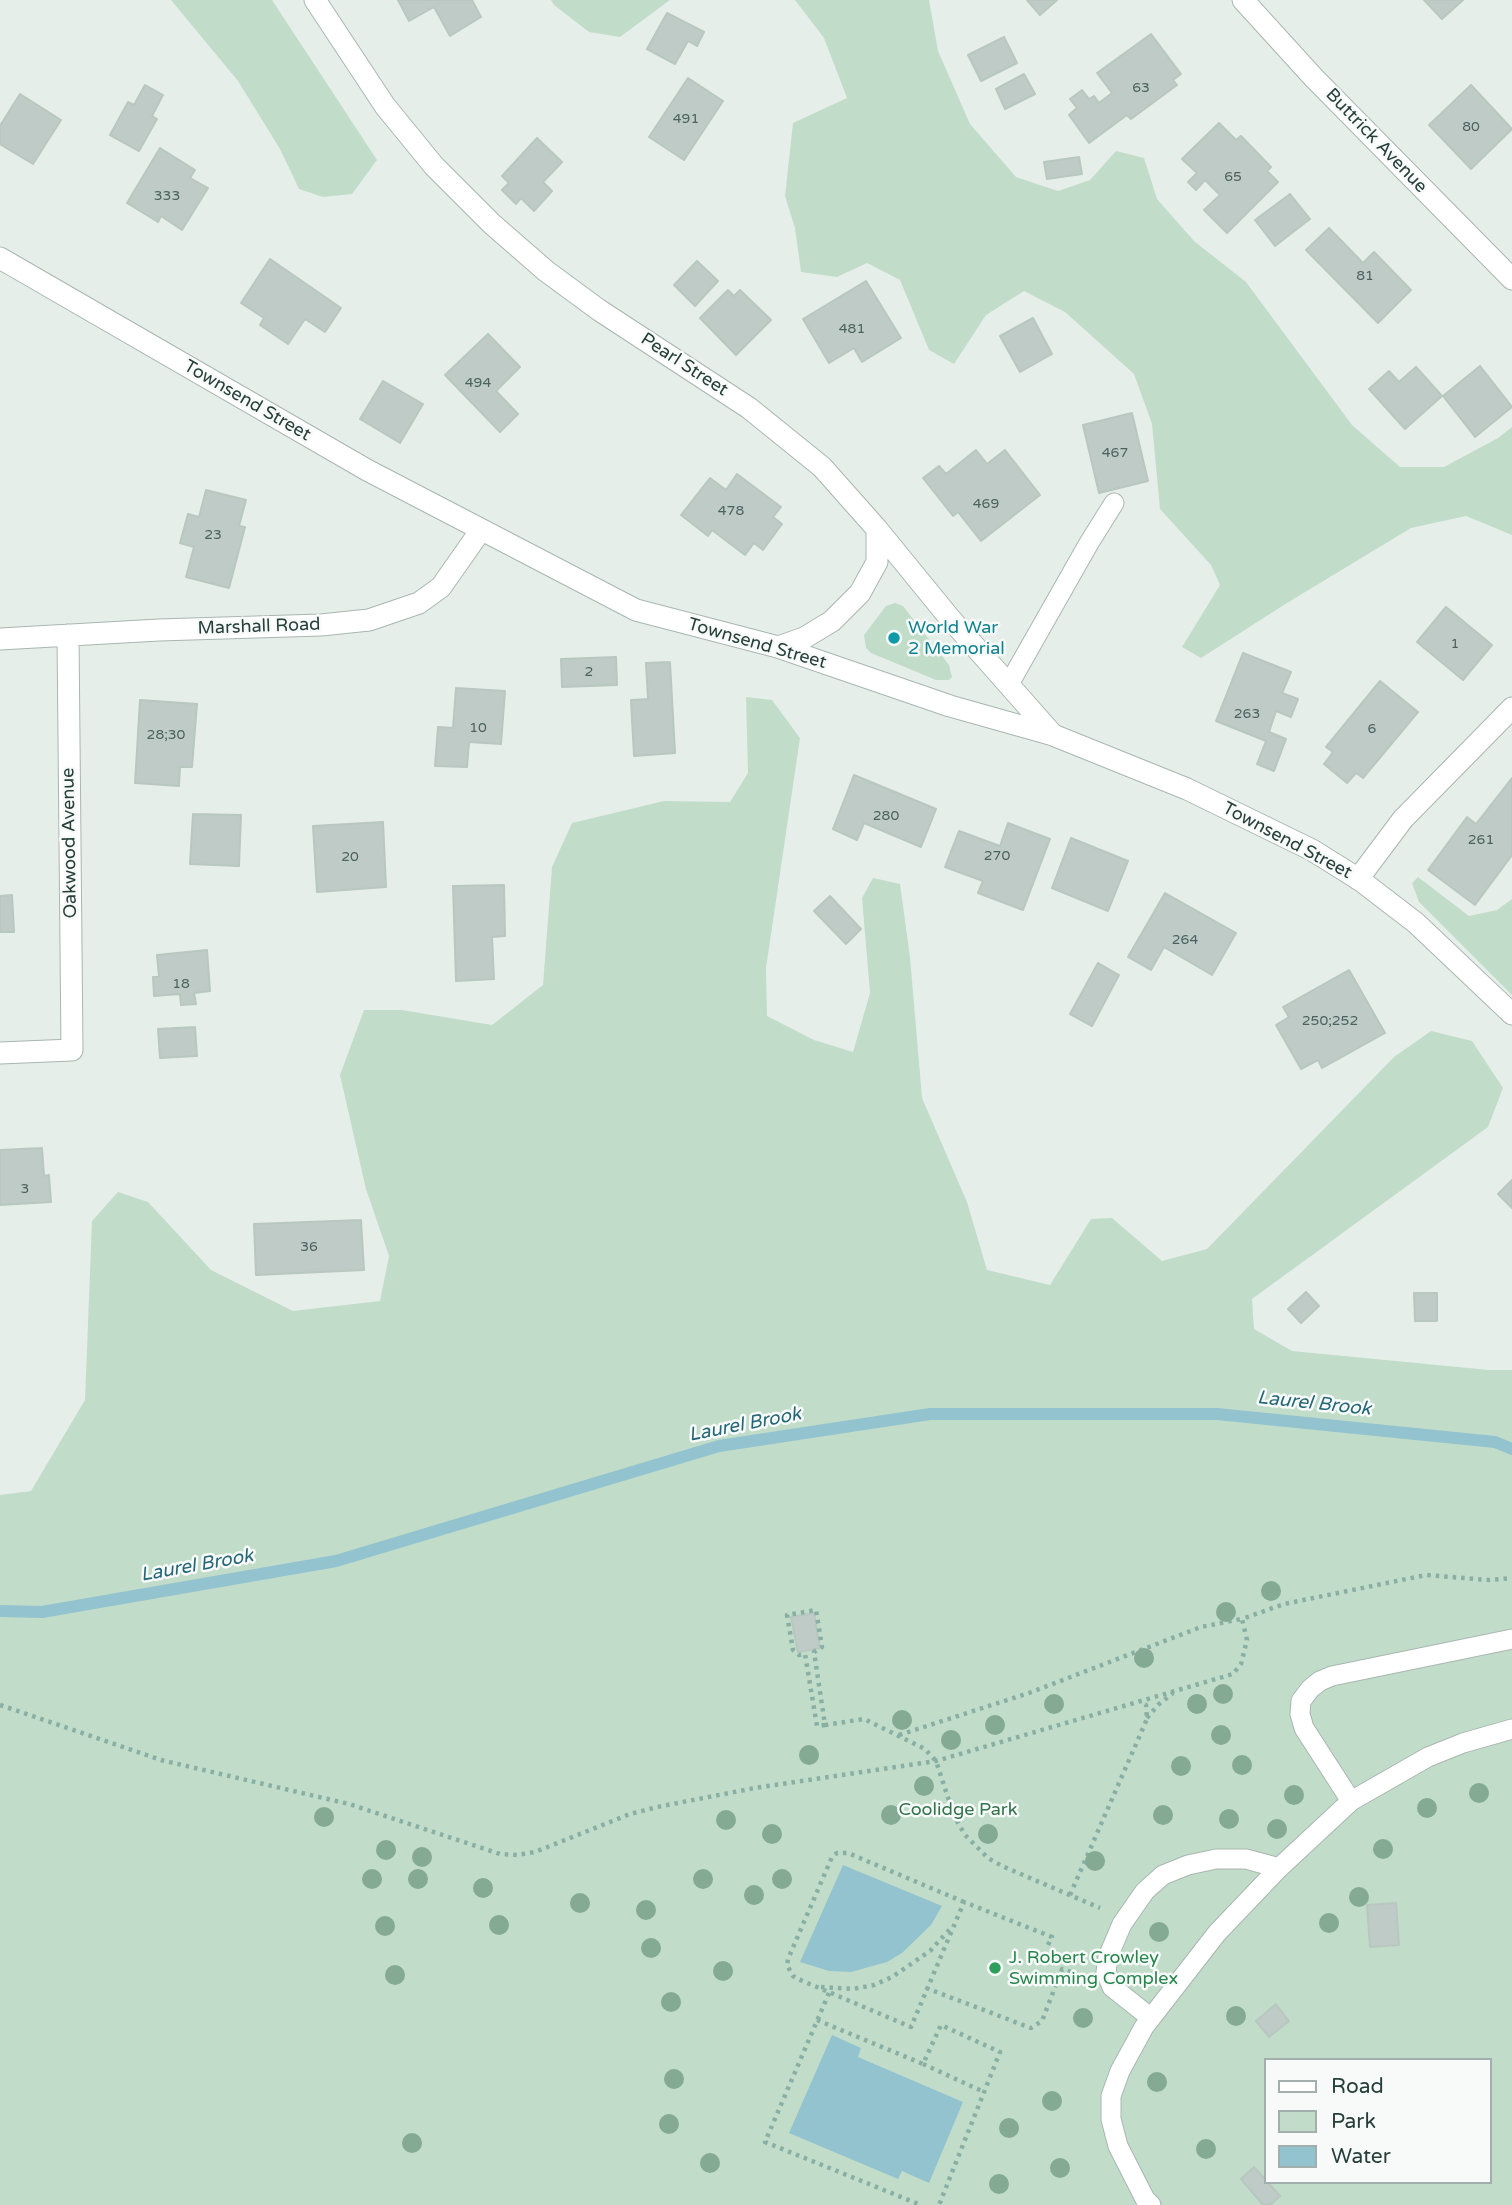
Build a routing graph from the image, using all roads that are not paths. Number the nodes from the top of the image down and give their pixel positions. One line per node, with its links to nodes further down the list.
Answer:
1 (315, 0): 6 (street, Pearl Street)
2 (1243, 0): 4 (street, Buttrick Avenue)
3 (0, 258): 7 (street, Townsend Street)
4 (1512, 279)
5 (1114, 503): 11 (lane)
6 (877, 529): 10 (street); 11 (street, Pearl Street)
7 (481, 530): 8 (street, Marshall Road); 10 (street, Townsend Street)
8 (68, 635): 9 (street, Marshall Road); 16 (street, Oakwood Avenue)
9 (0, 639)
10 (778, 647): 13 (street, Townsend Street)
11 (1009, 684): 13 (street, Pearl Street)
12 (1512, 708): 14 (street)
13 (1053, 734): 14 (street, Townsend Street)
14 (1359, 880): 15 (street, Townsend Street)
15 (1512, 1014)
16 (0, 1053)
17 (1512, 1639): 19 (lane)
18 (1512, 1729): 19 (lane)
19 (1351, 1801): 20 (lane)
20 (1279, 1868): 21 (lane); 21 (lane)
21 (1152, 2018): 22 (lane)
22 (1150, 2205)

